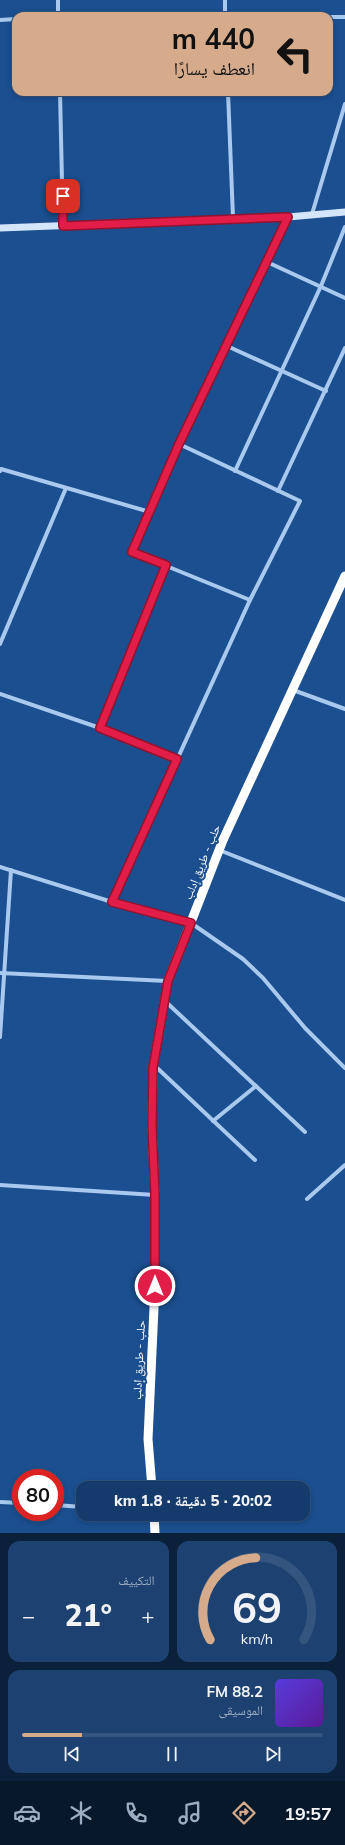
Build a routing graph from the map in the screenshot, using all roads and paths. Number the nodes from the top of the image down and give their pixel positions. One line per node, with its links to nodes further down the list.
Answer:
1 (58, 0): 3 (street)
2 (225, 0): 4 (street)
3 (58, 12)
4 (225, 12)
5 (333, 17): 6 (street)
6 (345, 17)
7 (0, 20): 8 (street)
8 (12, 20)
9 (60, 96): 16 (street)
10 (228, 96): 15 (street)
11 (345, 104): 13 (street)
12 (345, 212): 13 (street)
13 (312, 214): 14 (street)
14 (288, 217): 15 (street); 19 (street)
15 (233, 218): 16 (street)
16 (63, 226): 18 (street)
17 (345, 227): 20 (street)
18 (0, 228)
19 (267, 262): 20 (street); 22 (street)
20 (321, 286): 21 (street); 24 (street)
21 (345, 298)
22 (227, 346): 24 (street); 26 (street)
23 (345, 348): 25 (street)
24 (282, 371): 25 (street); 28 (street)
25 (326, 391): 30 (street)
26 (179, 444): 28 (street); 31 (street)
27 (0, 471): 29 (street)
28 (235, 471): 30 (street)
29 (66, 488): 31 (street); 35 (street)
30 (278, 491): 34 (street)
31 (150, 512): 32 (street)
32 (166, 565): 34 (street); 39 (street)
33 (344, 579): 36 (highway, حلب - طريق إدلب)
34 (250, 600): 40 (street)
35 (0, 644)
36 (293, 690): 38 (street); 41 (highway, حلب - طريق إدلب)
37 (0, 694): 39 (street)
38 (345, 709)
39 (100, 728): 40 (street)
40 (177, 759): 45 (street)
41 (219, 850): 44 (street); 46 (highway, حلب - طريق إدلب)
42 (0, 867): 43 (street)
43 (11, 870): 45 (street); 47 (street)
44 (345, 900)
45 (112, 902): 46 (street)
46 (191, 923): 48 (highway, حلب - طريق إدلب); 52 (street)
47 (2, 973): 48 (street); 50 (street)
48 (168, 981): 49 (highway, حلب - طريق إدلب)
49 (164, 1000): 51 (highway, حلب - طريق إدلب); 53 (street)
50 (0, 1036)
51 (154, 1065): 54 (street); 59 (highway, حلب - طريق إدلب)
52 (345, 1068)
53 (256, 1086): 54 (street); 55 (street)
54 (213, 1121): 56 (street)
55 (305, 1132)
56 (255, 1160)
57 (345, 1165): 60 (street)
58 (0, 1186): 59 (street)
59 (155, 1195): 61 (highway, حلب - طريق إدلب)
60 (307, 1199)
61 (151, 1481)
62 (0, 1502): 63 (street)
63 (12, 1503)
64 (64, 1506): 65 (street)
65 (76, 1506)
66 (154, 1521): 67 (highway)
67 (155, 1533)

